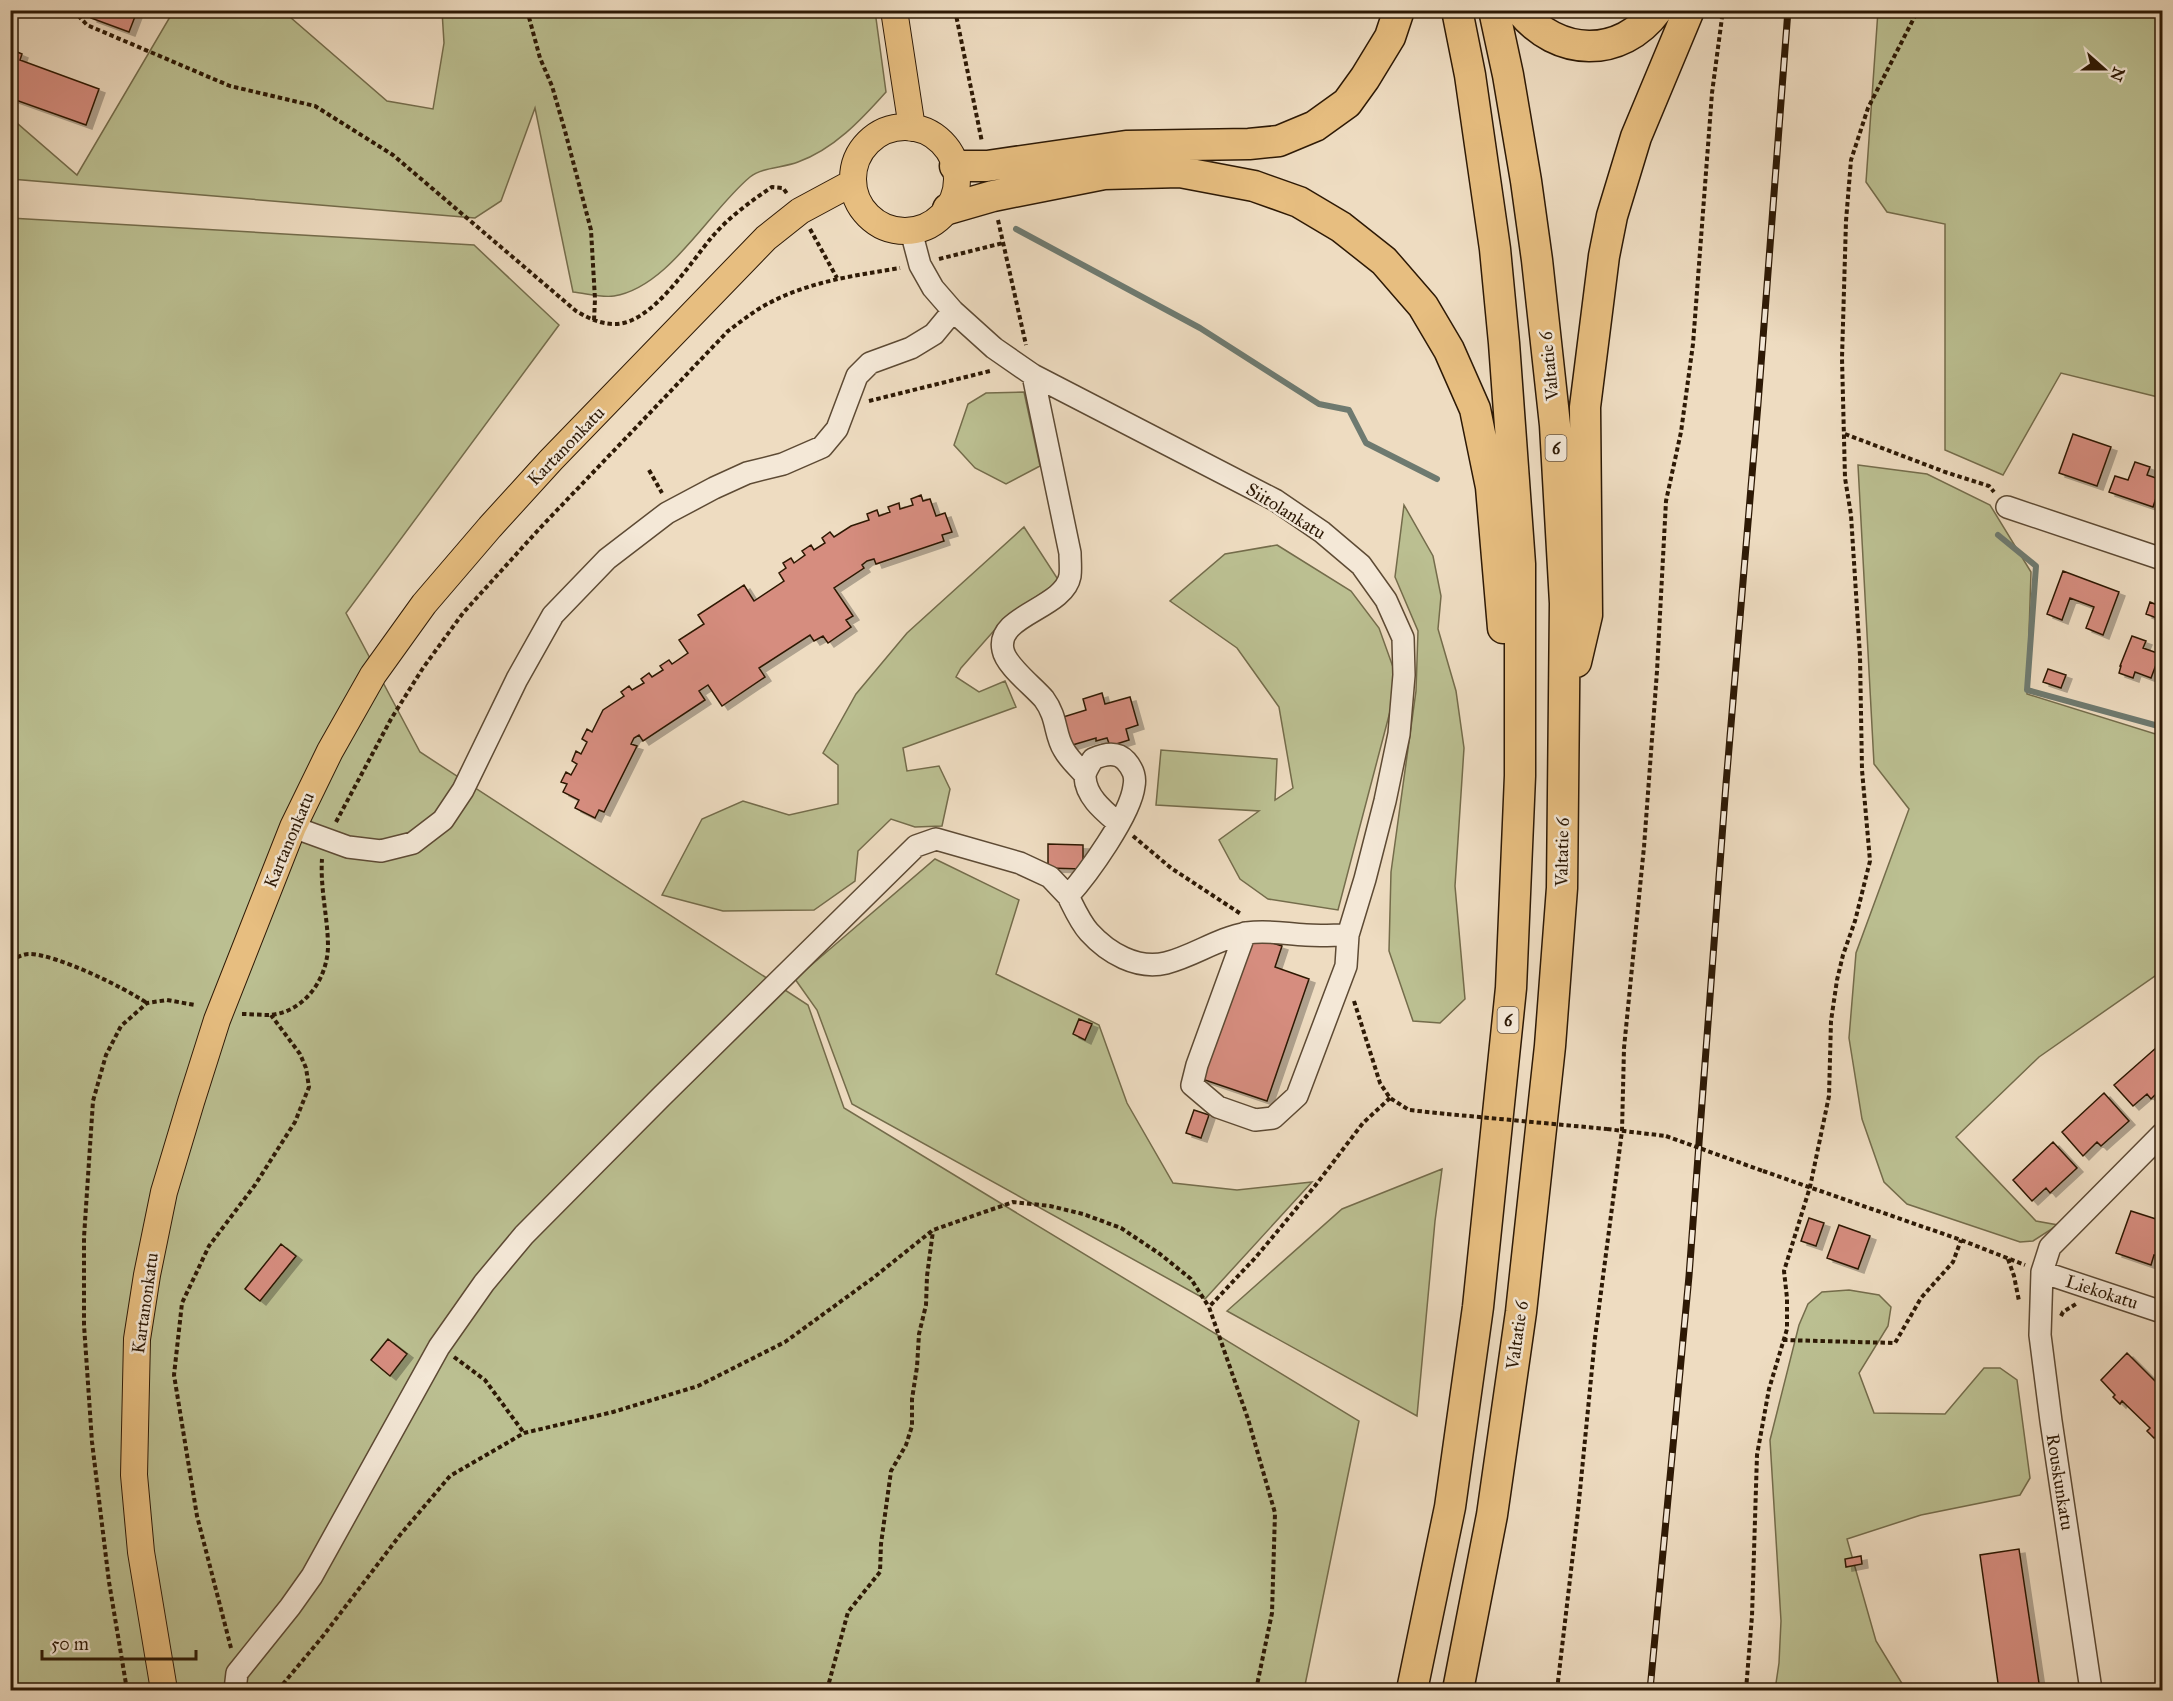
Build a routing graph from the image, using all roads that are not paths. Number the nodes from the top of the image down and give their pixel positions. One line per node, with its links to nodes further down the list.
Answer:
1 (894, 10): 8 (main road)
2 (1399, 10): 9 (highway)
3 (1457, 10): 24 (highway, 6)
4 (1494, 10): 17 (highway, Valtatie 6 / 6)
5 (1520, 10): 6 (highway)
6 (1657, 10)
7 (1689, 10): 17 (highway)
8 (912, 128): 9 (main road); 10 (main road)
9 (955, 166): 11 (main road)
10 (852, 183): 12 (main road); 20 (main road, Kartanonkatu)
11 (948, 209): 12 (main road); 24 (highway)
12 (911, 231): 13 (street, Siitolankatu)
13 (953, 311): 14 (street, Siitolankatu); 20 (street)
14 (1025, 369): 18 (street); 23 (street, Siitolankatu)
15 (2007, 507): 16 (street)
16 (2163, 558)
17 (1564, 716): 31 (highway, Valtatie 6 / 6)
18 (1085, 775): 19 (street); 19 (street)
19 (1118, 823): 21 (street)
20 (293, 827): 29 (main road, Kartanonkatu)
21 (1068, 896): 22 (street); 28 (street)
22 (1245, 933): 23 (street); 23 (street, Siitolankatu)
23 (1347, 935)
24 (1511, 988): 30 (highway, 6)
25 (2163, 1134): 26 (street, Rouskunkatu)
26 (2042, 1272): 27 (street, Liekokatu); 32 (street, Rouskunkatu)
27 (2163, 1312)
28 (236, 1682)
29 (164, 1690)
30 (1412, 1690)
31 (1458, 1690)
32 (2091, 1690)

